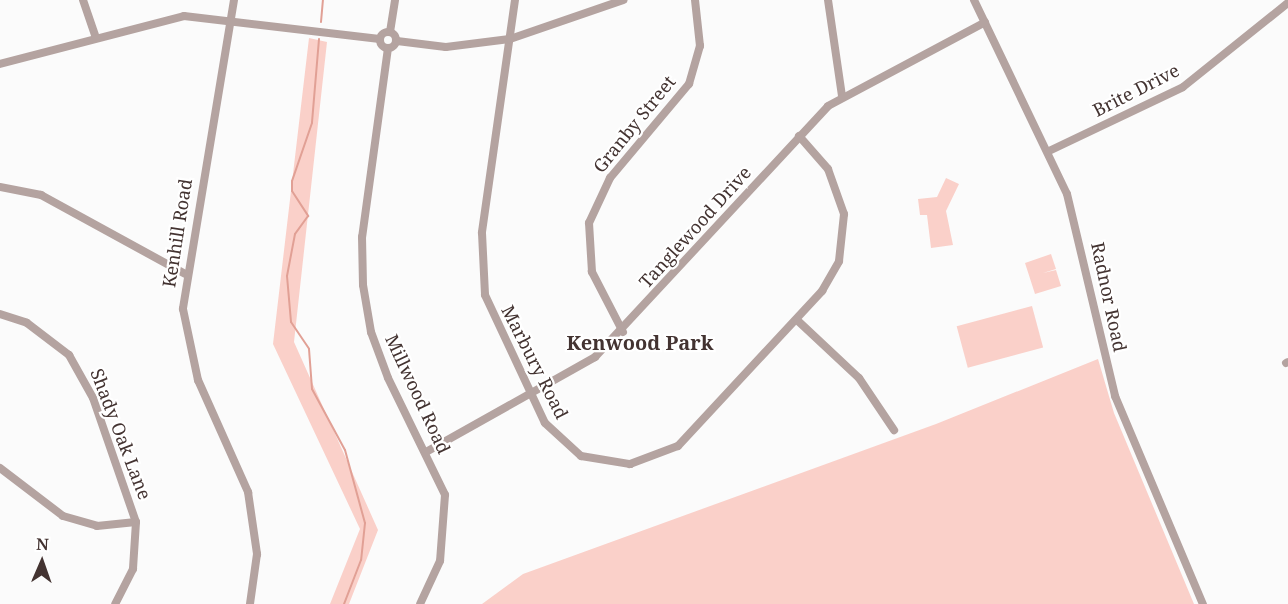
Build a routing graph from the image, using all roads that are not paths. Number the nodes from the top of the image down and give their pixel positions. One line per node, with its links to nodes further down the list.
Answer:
1 (83, 0): 13 (street)
2 (234, 0): 10 (street, Kenhill Road)
3 (395, 0): 12 (street)
4 (515, 0): 15 (street, Marbury Road)
5 (623, 0): 15 (street)
6 (695, 0): 26 (street, Granby Street)
7 (828, 0): 19 (street)
8 (974, 0): 11 (street, Radnor Road)
9 (1288, 3): 21 (street, Brite Drive)
10 (230, 18): 13 (street); 14 (street); 23 (street, Kenhill Road)
11 (985, 22): 19 (street, Tanglewood Drive); 21 (street, Radnor Road)
12 (390, 32): 14 (street); 16 (street)
13 (96, 38): 18 (street)
14 (380, 39): 17 (street)
15 (510, 39): 16 (street); 27 (street, Marbury Road)
16 (397, 41): 17 (street)
17 (388, 48): 29 (street, Millwood Road)
18 (0, 64)
19 (842, 96): 20 (street, Tanglewood Drive)
20 (799, 136): 25 (street, Marbury Road); 26 (street, Tanglewood Drive)
21 (1049, 151): 35 (street, Radnor Road)
22 (0, 186): 23 (street)
23 (184, 274): 33 (street, Kenhill Road)
24 (0, 314): 31 (street, Shady Oak Lane)
25 (797, 320): 27 (street, Marbury Road); 28 (street)
26 (623, 332): 27 (street, Tanglewood Drive)
27 (531, 397): 29 (street, Tanglewood Drive)
28 (894, 430)
29 (426, 452): 34 (street, Millwood Road)
30 (0, 468): 31 (street)
31 (136, 522): 32 (street, Shady Oak Lane)
32 (115, 604)
33 (250, 604)
34 (420, 604)
35 (1203, 604)

